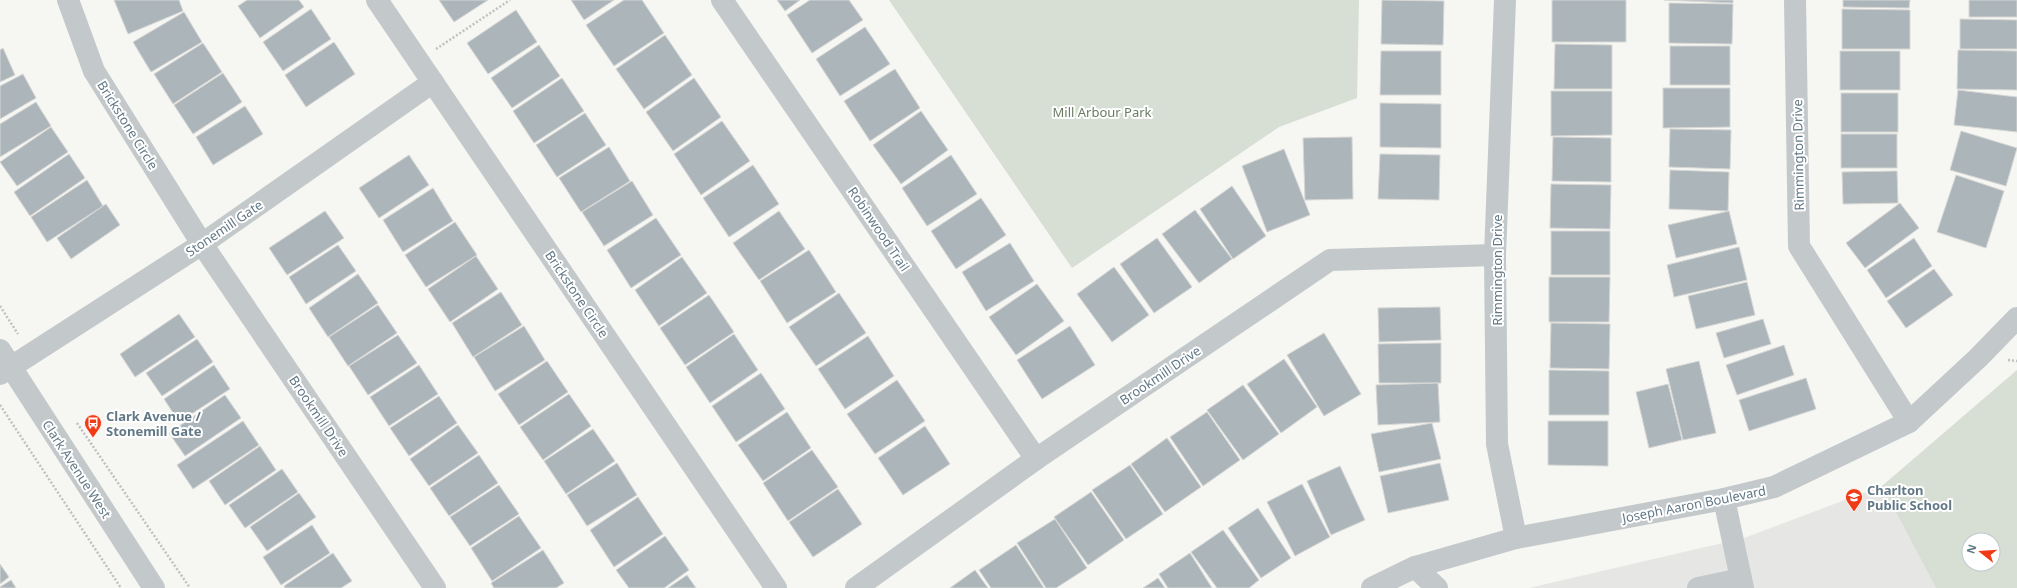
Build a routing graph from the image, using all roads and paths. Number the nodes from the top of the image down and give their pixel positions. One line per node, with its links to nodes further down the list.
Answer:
1 (68, 0): 9 (street, Brickstone Circle)
2 (377, 0): 7 (street, Brickstone Circle)
3 (510, 0): 7 (path)
4 (722, 0): 18 (street, Robinwood Trail)
5 (1505, 0): 10 (street, Rimmington Drive)
6 (1796, 0): 17 (street, Rimmington Drive)
7 (420, 61): 8 (street, Brickstone Circle)
8 (433, 82): 9 (street, Stonemill Gate); 27 (street, Brickstone Circle)
9 (202, 244): 14 (street, Stonemill Gate); 26 (street, Brookmill Drive)
10 (1495, 255): 18 (street, Brookmill Drive); 20 (street, Rimmington Drive)
11 (0, 306): 13 (path)
12 (2017, 318): 17 (street, Joseph Aaron Boulevard)
13 (14, 328)
14 (3, 363): 24 (street, Clark Avenue West)
15 (0, 405): 23 (path)
16 (73, 418): 25 (path, Clark Avenue West)
17 (1909, 422): 19 (street, Joseph Aaron Boulevard)
18 (1036, 459): 28 (street, Brookmill Drive)
19 (1724, 499): 20 (street, Joseph Aaron Boulevard); 22 (street)
20 (1516, 538): 21 (street, Joseph Aaron Boulevard)
21 (1415, 567): 29 (street, Joseph Aaron Boulevard); 30 (street)
22 (1742, 583): 31 (street)
23 (121, 588)
24 (154, 588)
25 (190, 588)
26 (436, 588)
27 (776, 588)
28 (856, 588)
29 (1372, 588)
30 (1437, 588)
31 (1698, 588)

